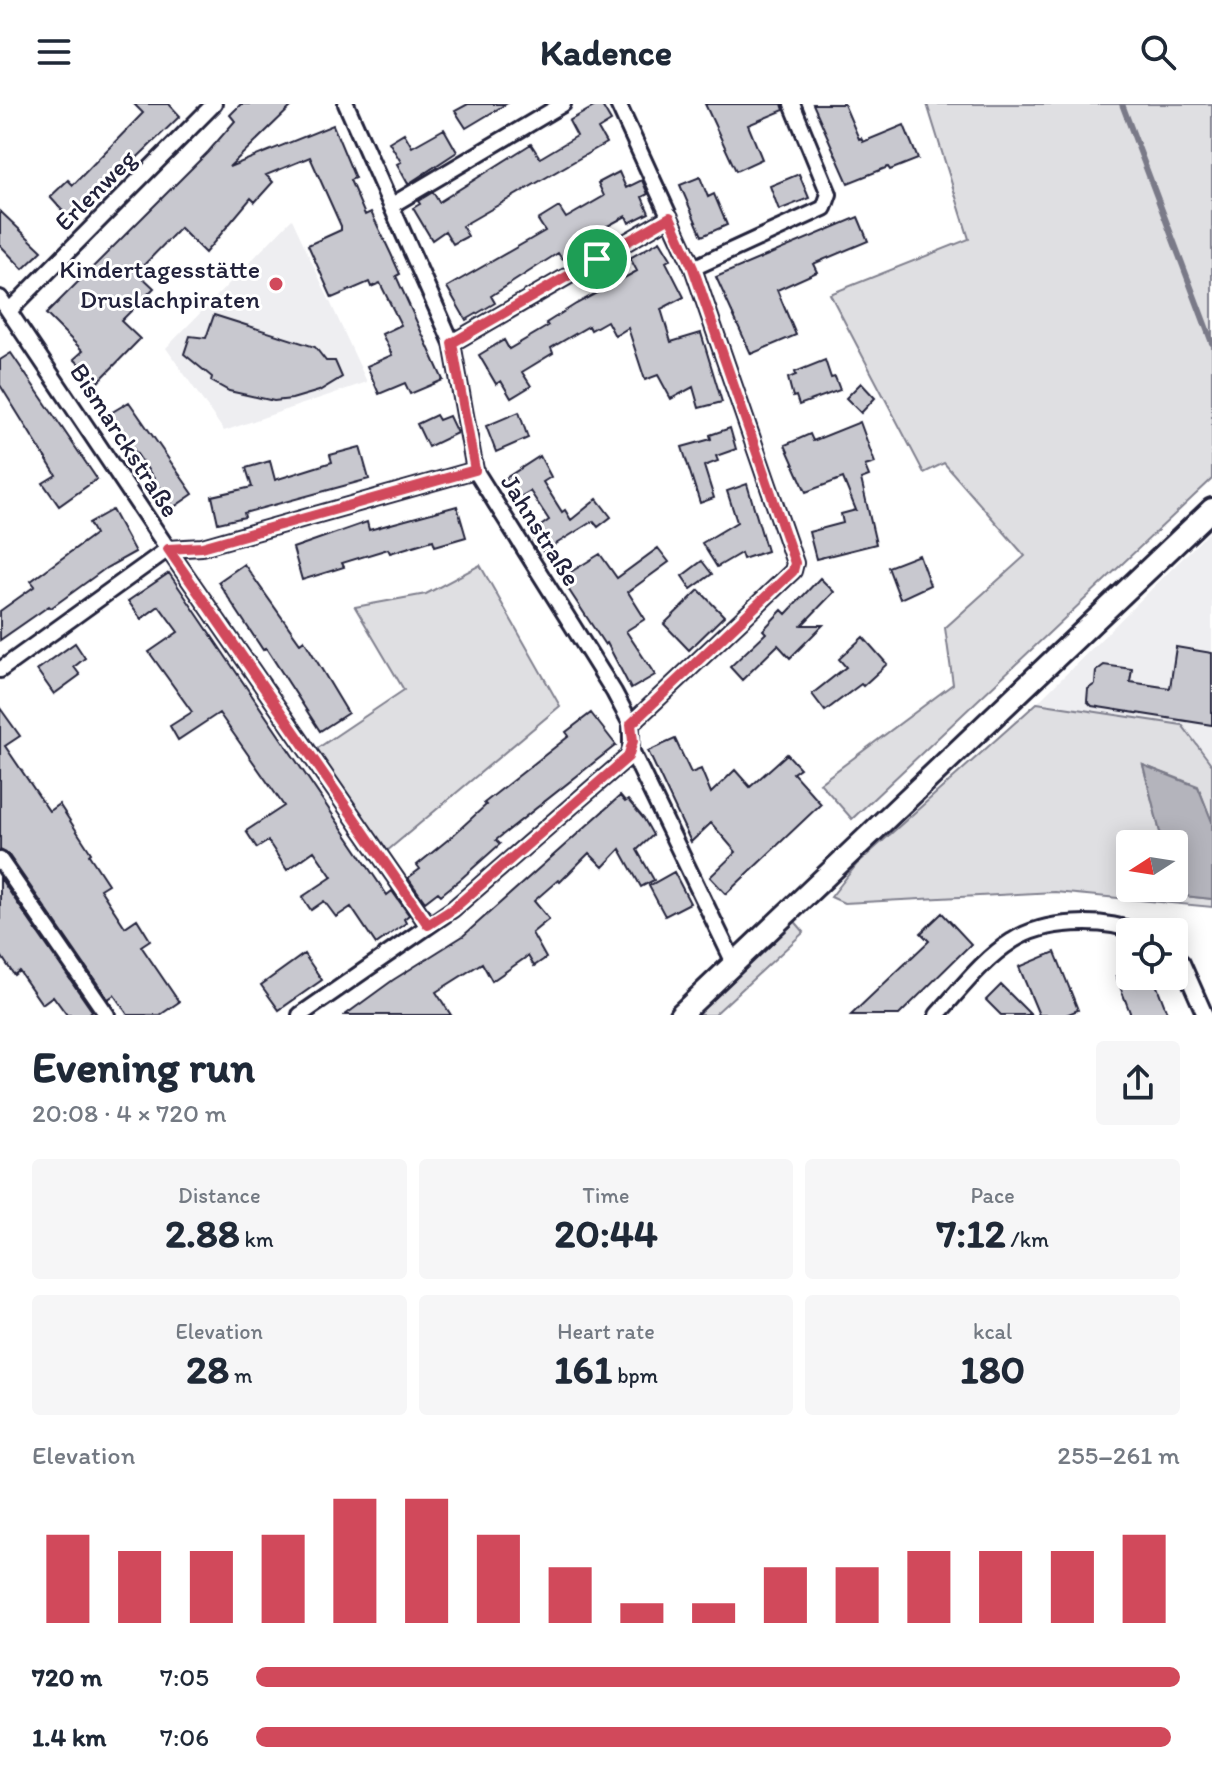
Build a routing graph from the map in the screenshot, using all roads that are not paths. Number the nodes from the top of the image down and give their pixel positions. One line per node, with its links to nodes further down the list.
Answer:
1 (214, 104): 10 (street, Erlenweg)
2 (346, 104): 6 (street, Jahnstraße)
3 (563, 104): 6 (street)
4 (618, 104): 7 (street)
5 (792, 104): 8 (street)
6 (392, 205): 11 (street, Jahnstraße)
7 (670, 217): 8 (street); 11 (street)
8 (693, 268): 16 (street)
9 (0, 298): 10 (street, Bismarckstraße)
10 (10, 310): 14 (street, Bismarckstraße)
11 (452, 343): 12 (street, Jahnstraße)
12 (475, 470): 14 (street); 16 (street, Jahnstraße)
13 (1208, 512): 21 (main road)
14 (168, 549): 15 (street); 19 (street, Bismarckstraße)
15 (0, 670)
16 (631, 724): 17 (street, Jahnstraße)
17 (631, 750): 19 (street); 21 (street, Jahnstraße)
18 (0, 860): 23 (street)
19 (428, 925): 24 (street)
20 (1116, 926): 26 (street)
21 (735, 965): 25 (main road)
22 (1188, 974): 27 (street)
23 (107, 1015)
24 (300, 1015)
25 (680, 1015)
26 (937, 1015)
27 (1205, 1015)

